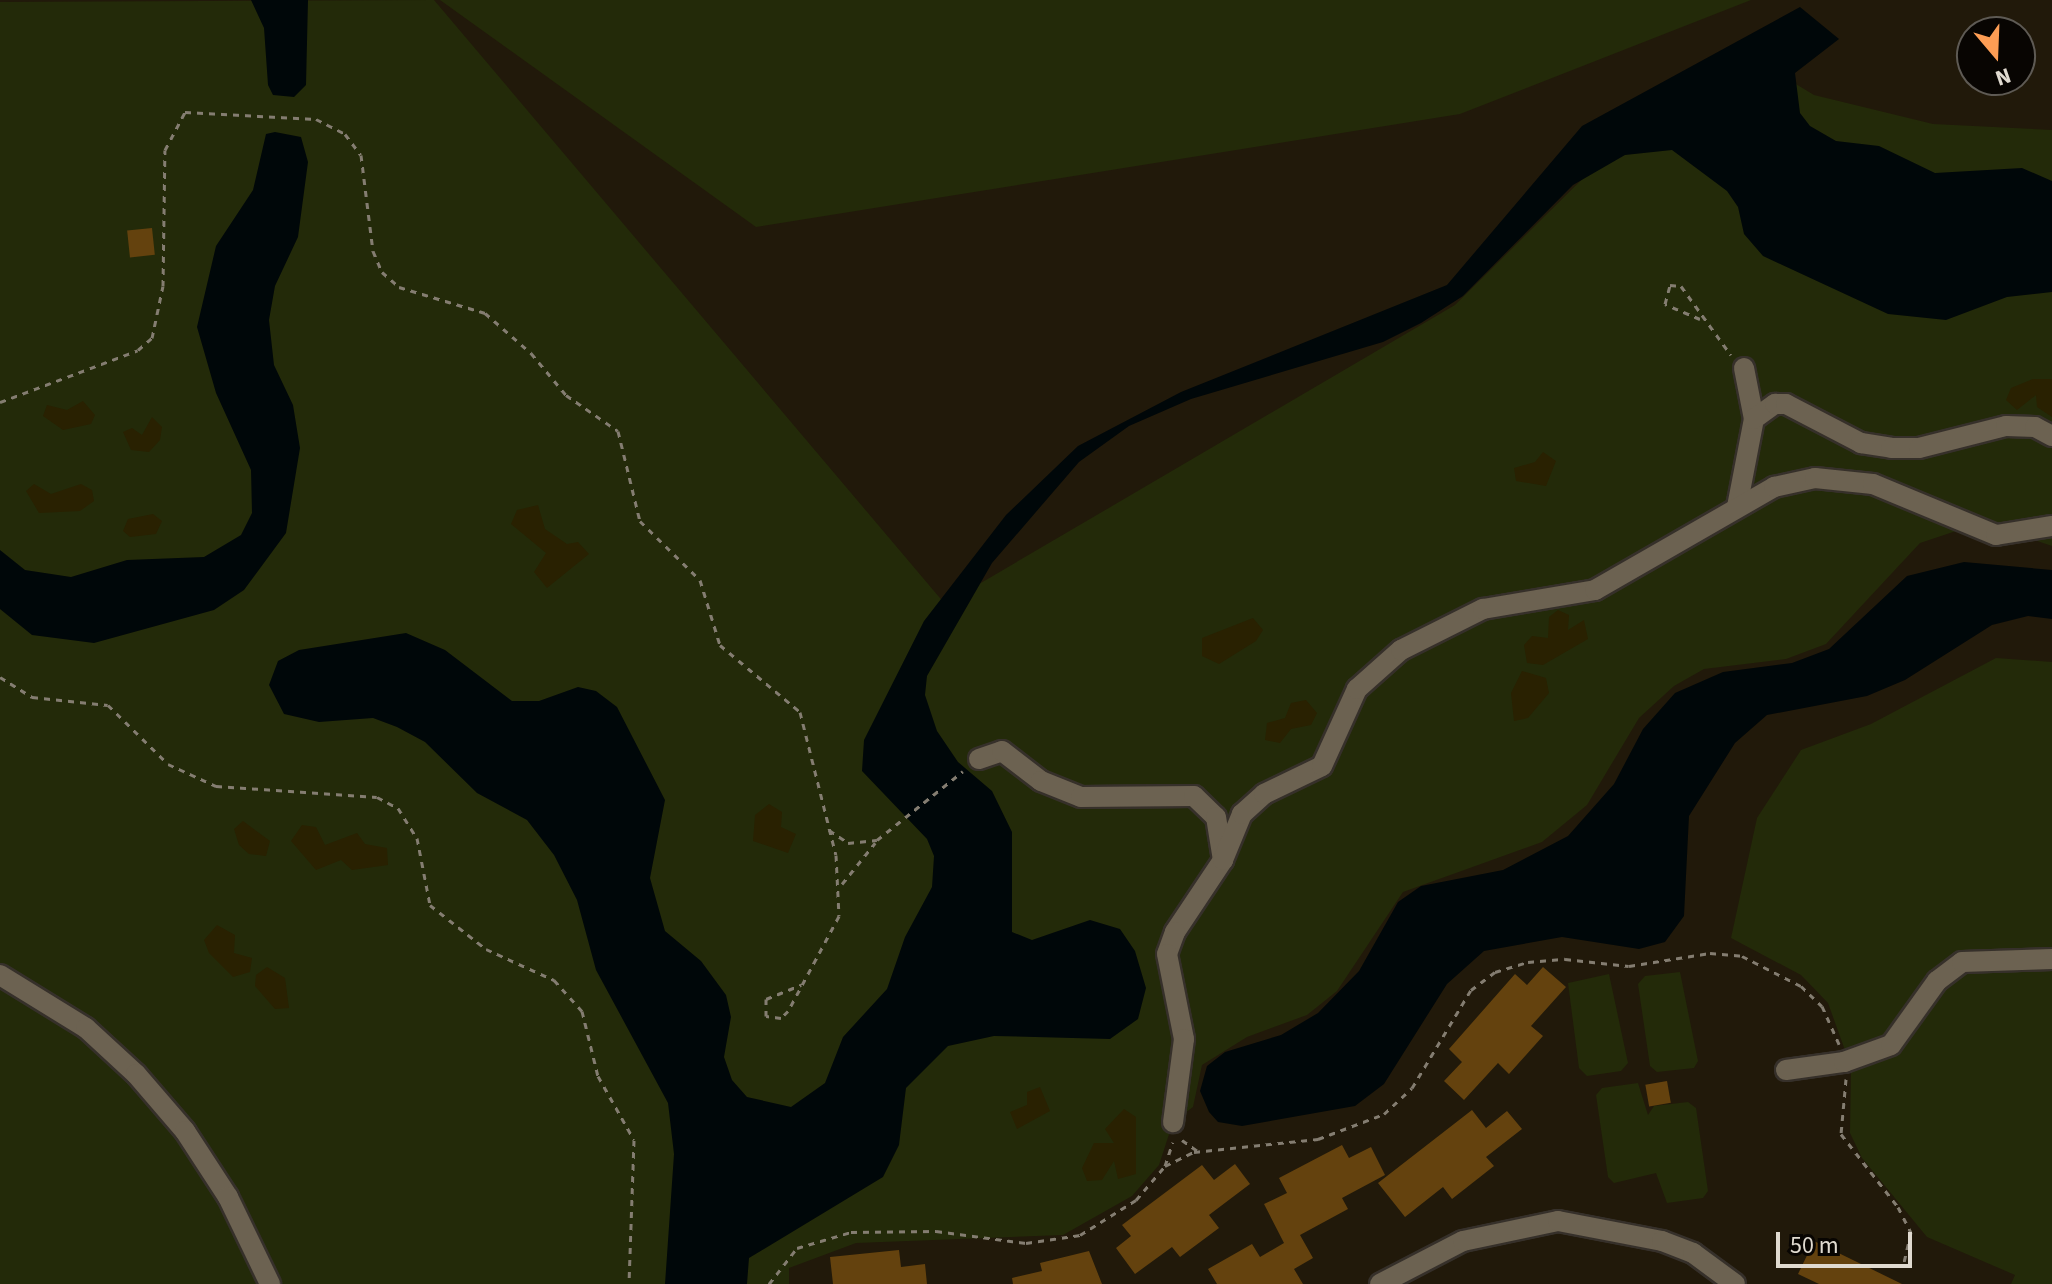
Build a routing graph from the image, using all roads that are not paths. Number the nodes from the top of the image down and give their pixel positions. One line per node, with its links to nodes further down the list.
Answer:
1 (1744, 368): 2 (street)
2 (1754, 419): 3 (street); 4 (street)
3 (2052, 436)
4 (1748, 474): 5 (street); 6 (street)
5 (1774, 487): 6 (street); 7 (street)
6 (1737, 507): 9 (street)
7 (2052, 526)
8 (979, 759): 9 (street)
9 (1223, 860): 13 (street)
10 (2052, 959): 12 (street)
11 (0, 975): 14 (street)
12 (1786, 1070)
13 (1173, 1122)
14 (270, 1284)
15 (1380, 1284): 16 (street)
16 (1735, 1284)

